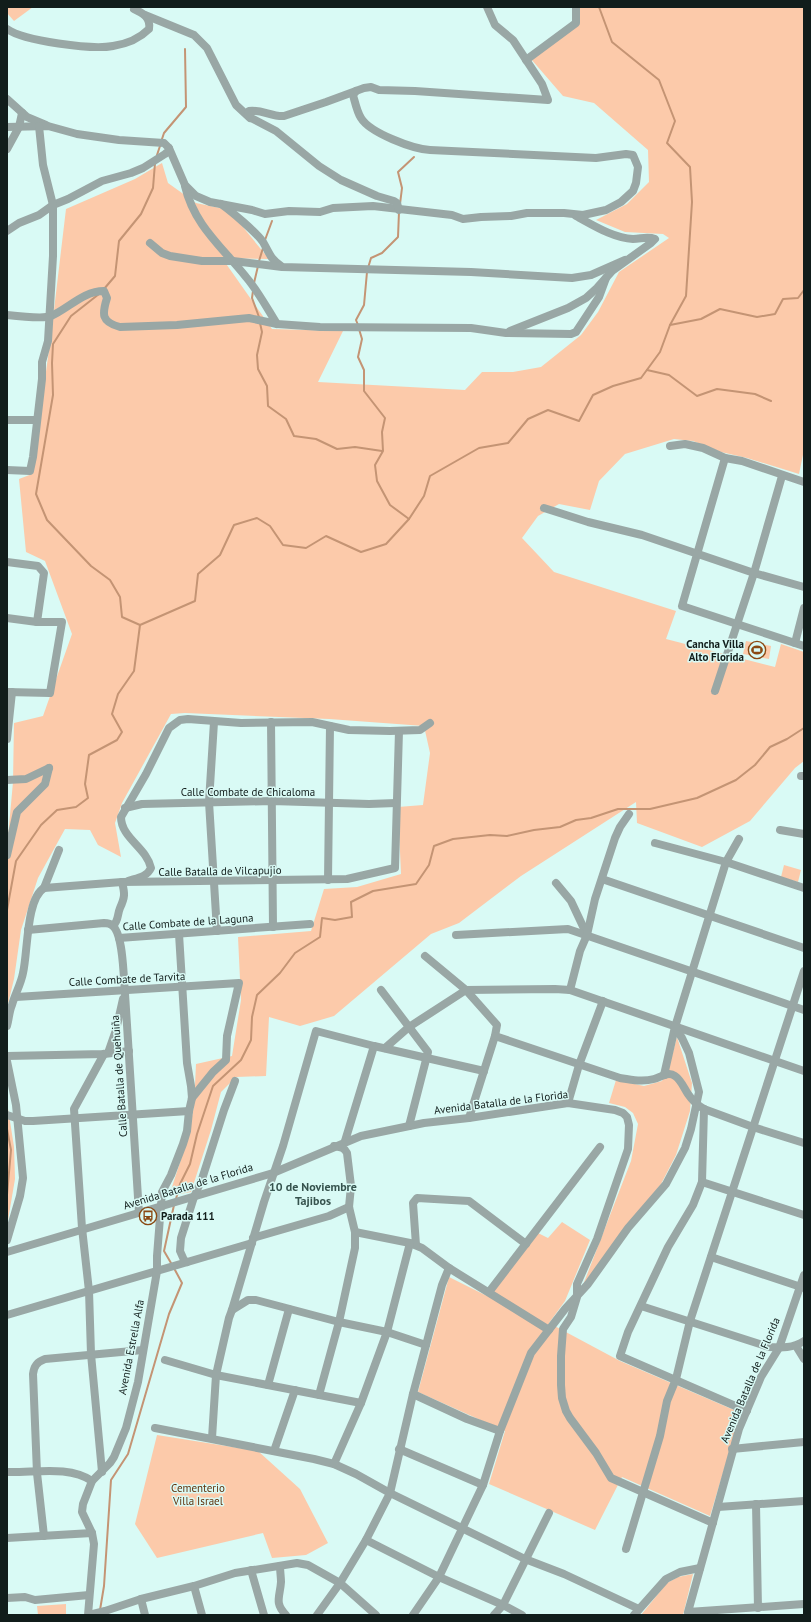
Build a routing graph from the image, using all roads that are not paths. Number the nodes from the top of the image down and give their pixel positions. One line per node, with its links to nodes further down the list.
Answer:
1 (487, 7): 6 (street)
2 (576, 7): 6 (street)
3 (135, 8): 4 (street)
4 (145, 15): 5 (street); 10 (street)
5 (7, 28)
6 (526, 60): 7 (street)
7 (356, 91): 10 (street); 20 (street)
8 (7, 99): 9 (street)
9 (22, 114): 11 (street); 13 (street)
10 (251, 118): 19 (street)
11 (44, 126): 13 (street); 14 (street); 18 (street)
12 (7, 127): 13 (street)
13 (19, 127): 15 (street)
14 (169, 148): 16 (street); 18 (street)
15 (7, 149)
16 (185, 185): 17 (street); 24 (street)
17 (220, 204): 19 (street); 25 (street)
18 (53, 205): 21 (street); 28 (street)
19 (399, 210): 20 (street)
20 (572, 214): 23 (street)
21 (7, 230)
22 (150, 243): 24 (street)
23 (625, 260): 25 (street); 26 (street)
24 (233, 261): 25 (street); 29 (street)
25 (282, 267)
26 (606, 278): 30 (street); 30 (street)
27 (7, 315): 28 (street)
28 (49, 317): 29 (street); 32 (street)
29 (277, 324): 30 (street)
30 (506, 333)
31 (7, 420): 32 (street)
32 (37, 420): 35 (street)
33 (670, 446): 34 (street)
34 (725, 458): 36 (street); 39 (street)
35 (7, 470)
36 (782, 476): 37 (street); 41 (street)
37 (804, 482)
38 (544, 508): 39 (street)
39 (698, 554): 41 (street); 46 (street)
40 (7, 562): 45 (street)
41 (754, 573): 42 (street); 46 (street)
42 (804, 587)
43 (804, 608): 47 (street)
44 (7, 618): 45 (street)
45 (37, 622): 50 (street)
46 (736, 624): 47 (street); 49 (street)
47 (795, 643): 48 (street)
48 (804, 646)
49 (715, 691)
50 (9, 692): 56 (street)
51 (214, 722): 52 (street); 59 (street); 62 (street)
52 (271, 722): 54 (street); 58 (street)
53 (430, 723): 55 (street)
54 (330, 726): 55 (street); 60 (street)
55 (399, 731): 61 (street)
56 (7, 739)
57 (7, 780): 69 (street)
58 (272, 801): 59 (street, Calle Combate de Chicaloma); 60 (street, Calle Combate de Chicaloma); 73 (street)
59 (209, 802): 62 (street, Calle Combate de Chicaloma); 72 (street)
60 (329, 803): 61 (street, Calle Combate de Chicaloma); 74 (street)
61 (396, 803): 74 (street, Calle Batalla de Vilcapujio)
62 (125, 808): 75 (street)
63 (630, 814): 71 (street)
64 (780, 830): 65 (street)
65 (804, 834)
66 (738, 838): 70 (street)
67 (655, 844): 70 (street)
68 (59, 850): 77 (street)
69 (7, 854)
70 (726, 862): 78 (street); 79 (street)
71 (602, 879): 79 (street); 87 (street)
72 (214, 880): 73 (street, Calle Batalla de Vilcapujio); 75 (street, Calle Batalla de Vilcapujio); 84 (street)
73 (273, 880): 74 (street, Calle Batalla de Vilcapujio); 82 (street)
74 (328, 880)
75 (122, 882): 77 (street, Calle Batalla de Vilcapujio); 81 (street)
76 (556, 884): 87 (street)
77 (44, 888): 83 (street)
78 (804, 888)
79 (710, 917): 89 (street); 91 (street)
80 (310, 924): 82 (street, Calle Combate de la Laguna)
81 (113, 926): 83 (street, Calle Combate de la Laguna); 88 (street, Calle Combate de la Laguna)
82 (273, 927): 84 (street, Calle Combate de la Laguna)
83 (28, 930): 98 (street)
84 (217, 931): 85 (street, Calle Combate de la Laguna)
85 (179, 934): 88 (street, Calle Combate de la Laguna); 93 (street)
86 (456, 935): 87 (street)
87 (587, 935): 91 (street); 97 (street)
88 (119, 938): 94 (street, Calle Batalla de Quehuiña)
89 (804, 948)
90 (425, 956): 96 (street)
91 (692, 972): 100 (street); 104 (street)
92 (804, 972): 100 (street)
93 (183, 987): 94 (street, Calle Combate de Tarvita); 119 (street); 119 (street, Calle Combate de Tarvita)
94 (125, 990): 98 (street, Calle Combate de Tarvita); 108 (street, Calle Batalla de Quehuiña); 109 (street)
95 (381, 990): 103 (street)
96 (466, 990): 97 (street); 103 (street); 105 (street)
97 (570, 990): 99 (street)
98 (16, 997): 102 (street)
99 (603, 1001): 104 (street); 114 (street)
100 (793, 1006): 101 (street); 113 (street)
101 (804, 1010)
102 (7, 1026)
103 (409, 1027): 107 (street); 111 (street)
104 (675, 1027): 113 (street); 117 (street); 121 (street)
105 (495, 1036): 114 (street); 115 (street)
106 (374, 1046): 107 (street); 130 (street); 134 (street)
107 (385, 1048): 111 (street)
108 (129, 1051): 109 (street); 123 (street, Calle Batalla de Quehuiña)
109 (106, 1053): 110 (street); 126 (street)
110 (7, 1056)
111 (428, 1057): 115 (street); 128 (street)
112 (7, 1061): 125 (street)
113 (775, 1062): 116 (street); 129 (street)
114 (579, 1065): 117 (street); 120 (street)
115 (484, 1071): 127 (street)
116 (804, 1071)
117 (664, 1075): 121 (street)
118 (235, 1080): 137 (street)
119 (192, 1098): 122 (street, Avenida Estrella Alfa)
120 (568, 1103): 127 (street, Avenida Batalla de la Florida); 157 (street, Avenida Batalla de la Florida)
121 (700, 1106): 129 (street); 135 (street); 157 (street)
122 (189, 1111): 123 (street); 138 (street, Avenida Estrella Alfa)
123 (132, 1114): 126 (street); 140 (street, Calle Batalla de Quehuiña)
124 (7, 1115): 125 (street)
125 (17, 1118): 126 (street); 144 (street)
126 (74, 1118): 142 (street)
127 (469, 1118): 128 (street, Avenida Batalla de la Florida)
128 (408, 1126): 130 (street, Avenida Batalla de la Florida)
129 (753, 1127): 131 (street); 136 (street)
130 (345, 1141): 132 (street, Avenida Batalla de la Florida)
131 (804, 1142)
132 (334, 1146): 134 (street, Avenida Batalla de la Florida); 139 (street)
133 (600, 1147): 147 (street)
134 (273, 1172): 137 (street, Avenida Batalla de la Florida); 145 (street)
135 (702, 1182): 136 (street); 158 (street)
136 (732, 1191): 141 (street); 149 (street)
137 (194, 1197): 138 (street, Avenida Batalla de la Florida); 150 (street)
138 (160, 1207): 140 (street, Avenida Batalla de la Florida); 152 (street, Avenida Estrella Alfa)
139 (349, 1207): 143 (street); 145 (street)
140 (139, 1213): 142 (street, Avenida Batalla de la Florida)
141 (804, 1215)
142 (82, 1228): 148 (street, Avenida Batalla de la Florida); 155 (street)
143 (355, 1232): 146 (street); 163 (street)
144 (7, 1240)
145 (253, 1241): 150 (street); 160 (street)
146 (413, 1244): 147 (street); 151 (street); 165 (street)
147 (526, 1244): 156 (street)
148 (7, 1252)
149 (710, 1257): 154 (street); 162 (street)
150 (187, 1262): 152 (street)
151 (449, 1268): 156 (street); 167 (street)
152 (157, 1271): 155 (street); 170 (street, Avenida Estrella Alfa)
153 (804, 1275): 154 (street, Avenida Batalla de la Florida)
154 (802, 1287): 169 (street, Avenida Batalla de la Florida)
155 (89, 1291): 161 (street); 171 (street)
156 (489, 1292): 164 (street)
157 (577, 1297): 164 (street); 195 (street, Avenida Batalla de la Florida)
158 (641, 1306): 162 (street); 175 (street)
159 (289, 1309): 160 (street); 163 (street); 176 (street)
160 (232, 1310): 174 (street)
161 (7, 1315)
162 (690, 1321): 169 (street); 175 (street)
163 (339, 1322): 165 (street); 179 (street)
164 (549, 1330): 183 (street)
165 (387, 1332): 167 (street); 180 (street)
166 (804, 1341): 168 (street)
167 (426, 1345): 178 (street)
168 (796, 1346): 169 (street); 173 (street)
169 (779, 1348): 181 (street, Avenida Batalla de la Florida)
170 (143, 1350): 171 (street); 192 (street, Avenida Estrella Alfa)
171 (91, 1354): 191 (street); 192 (street)
172 (165, 1360): 174 (street)
173 (804, 1360)
174 (216, 1375): 176 (street); 184 (street)
175 (676, 1379): 181 (street); 195 (street)
176 (268, 1385): 177 (street)
177 (295, 1390): 179 (street); 188 (street)
178 (413, 1394): 183 (street); 186 (street)
179 (319, 1395): 180 (street)
180 (361, 1403): 189 (street)
181 (747, 1411): 187 (street, Avenida Batalla de la Florida)
182 (156, 1428): 184 (street)
183 (500, 1431): 194 (street)
184 (212, 1438): 188 (street)
185 (804, 1442): 187 (street)
186 (399, 1449): 194 (street); 196 (street)
187 (732, 1449): 199 (street, Avenida Batalla de la Florida)
188 (274, 1451): 189 (street)
189 (334, 1464): 196 (street)
190 (7, 1472): 191 (street)
191 (37, 1472): 193 (street); 204 (street)
192 (102, 1472): 193 (street, Avenida Estrella Alfa)
193 (92, 1481): 203 (street, Avenida Estrella Alfa)
194 (483, 1485): 202 (street)
195 (643, 1492): 201 (street); 207 (street)
196 (390, 1493): 202 (street); 206 (street)
197 (804, 1501): 198 (street)
198 (756, 1504): 199 (street); 220 (street)
199 (718, 1507): 201 (street, Avenida Batalla de la Florida)
200 (549, 1513): 208 (street)
201 (713, 1524): 210 (street, Avenida Batalla de la Florida)
202 (463, 1527): 208 (street); 212 (street)
203 (92, 1533): 204 (street); 215 (street, Avenida Estrella Alfa)
204 (44, 1536): 205 (street)
205 (7, 1538)
206 (366, 1540): 212 (street); 213 (street)
207 (626, 1549)
208 (525, 1559): 219 (street); 221 (street)
209 (280, 1566): 211 (street); 213 (street); 226 (street)
210 (700, 1568): 220 (street, Avenida Batalla de la Florida); 221 (street)
211 (251, 1570): 214 (street); 225 (street)
212 (439, 1577): 219 (street); 229 (street)
213 (340, 1583): 227 (street); 228 (street)
214 (194, 1586): 217 (street); 224 (street)
215 (89, 1595): 216 (street); 222 (street, Avenida Estrella Alfa)
216 (7, 1598)
217 (142, 1599): 222 (street); 223 (street)
218 (804, 1604): 220 (street)
219 (503, 1605): 230 (street); 231 (street)
220 (758, 1608)
221 (637, 1612)
222 (90, 1615)
223 (144, 1615)
224 (202, 1615)
225 (264, 1615)
226 (286, 1615)
227 (317, 1615)
228 (376, 1615)
229 (413, 1615)
230 (494, 1615)
231 (522, 1615)

